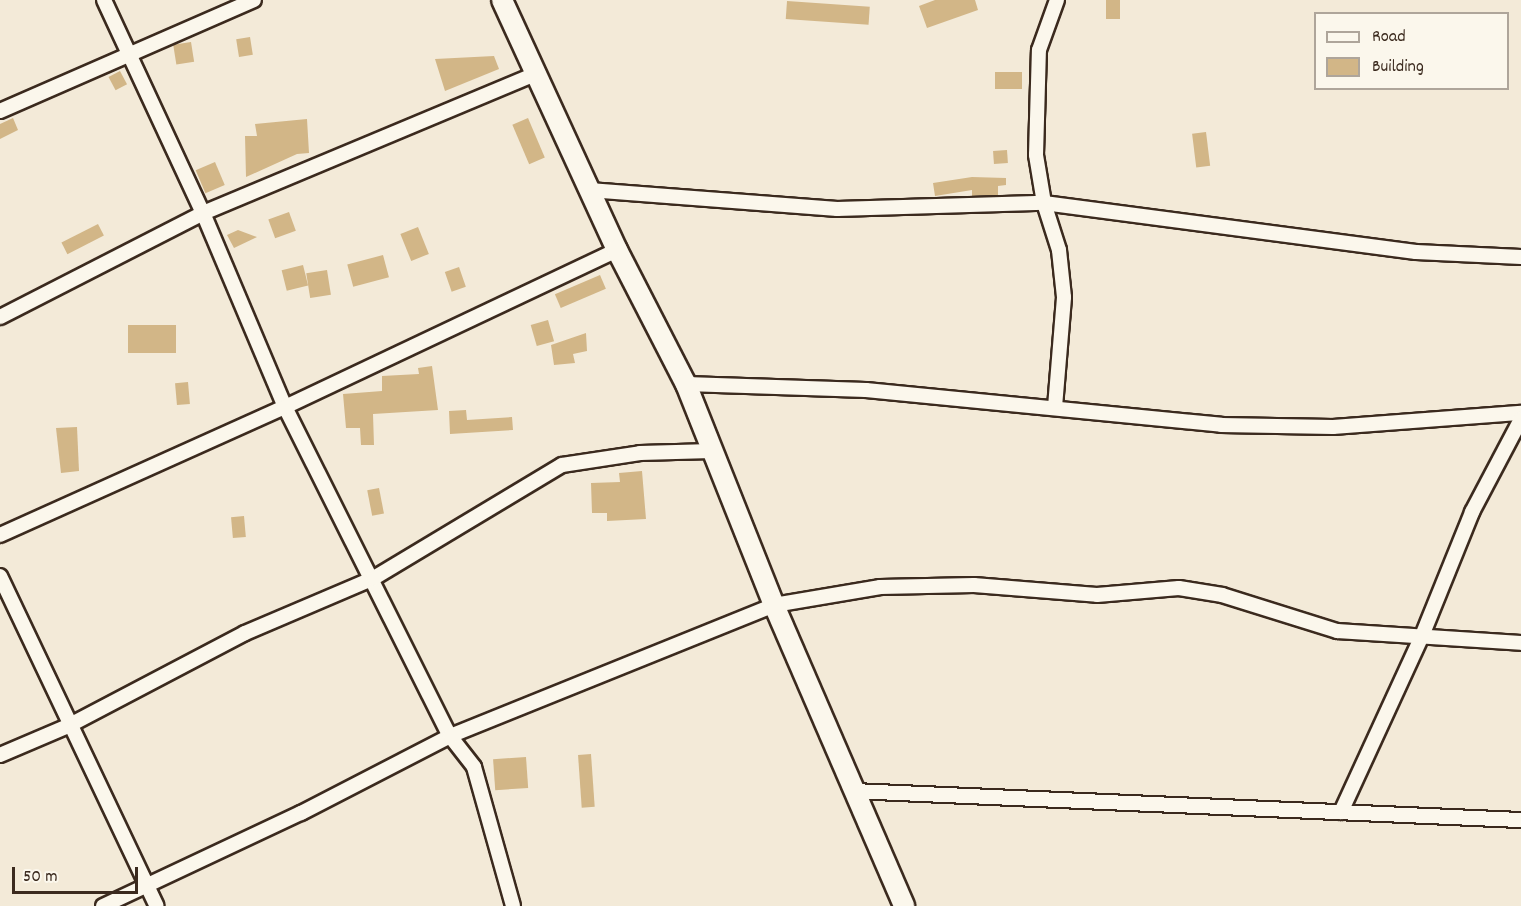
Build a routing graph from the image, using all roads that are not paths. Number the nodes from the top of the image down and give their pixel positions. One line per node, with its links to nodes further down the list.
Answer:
1 (104, 0): 5 (street)
2 (254, 0): 5 (street)
3 (502, 0): 6 (street)
4 (1057, 0): 9 (street)
5 (130, 54): 7 (street); 10 (street)
6 (535, 74): 8 (street); 10 (street)
7 (0, 111)
8 (589, 189): 9 (street); 11 (street)
9 (1044, 203): 12 (street); 16 (street)
10 (203, 213): 13 (street); 15 (street)
11 (617, 250): 14 (street); 15 (street)
12 (1521, 257)
13 (0, 317)
14 (686, 384): 16 (street); 19 (street)
15 (285, 407): 20 (street); 22 (street)
16 (1055, 407): 17 (street)
17 (1521, 413)
18 (1521, 418): 24 (street)
19 (712, 451): 22 (street); 23 (street)
20 (0, 535)
21 (0, 576): 26 (street)
22 (374, 578): 26 (street); 27 (street)
23 (774, 605): 24 (street); 27 (street); 29 (street)
24 (1422, 636): 25 (street); 30 (street)
25 (1521, 643)
26 (68, 726): 28 (street); 32 (street)
27 (450, 736): 32 (street); 35 (street)
28 (0, 755)
29 (853, 791): 30 (street); 36 (street)
30 (1341, 812): 31 (street)
31 (1521, 820)
32 (148, 885): 33 (street); 34 (street)
33 (103, 906)
34 (157, 906)
35 (513, 906)
36 (904, 906)

